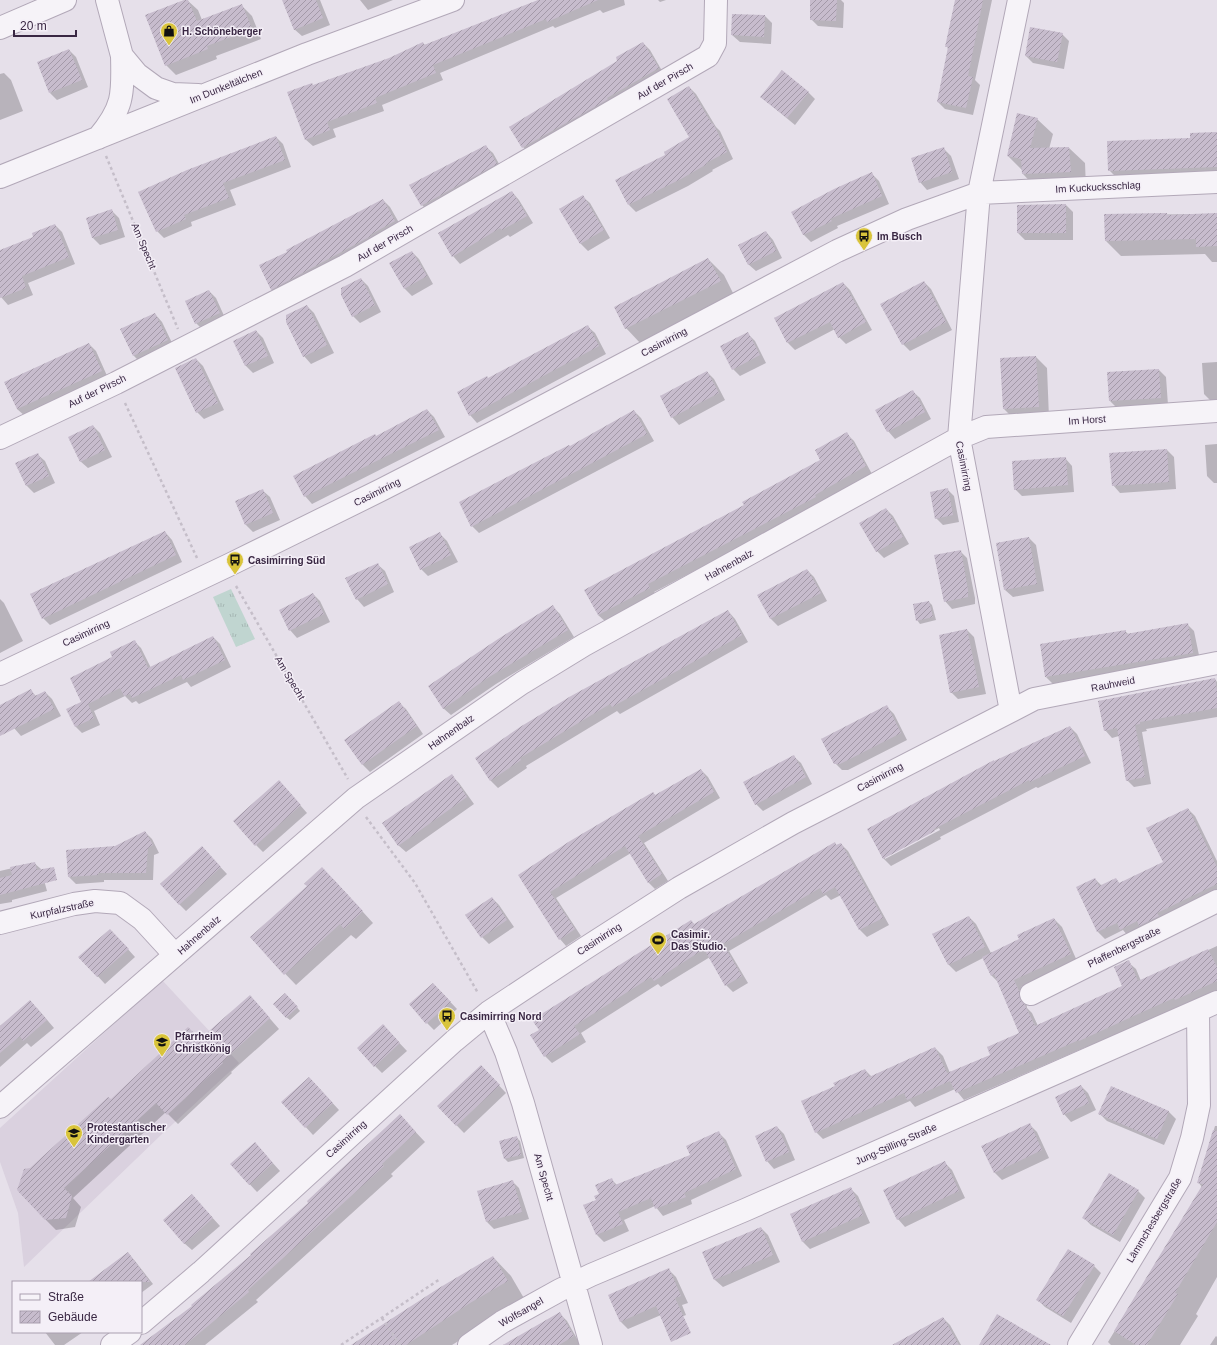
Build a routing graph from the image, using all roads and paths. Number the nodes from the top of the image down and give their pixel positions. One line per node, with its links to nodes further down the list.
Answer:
1 (65, 0): 6 (street)
2 (107, 0): 7 (street)
3 (453, 0): 8 (street, Im Dunkeltälchen)
4 (716, 0): 16 (street, Auf der Pirsch)
5 (1019, 0): 12 (street)
6 (0, 28)
7 (122, 56): 8 (street); 9 (street)
8 (201, 96): 9 (street, Im Dunkeltälchen)
9 (101, 146): 10 (street, Im Dunkeltälchen); 13 (path, Am Specht)
10 (0, 177)
11 (1217, 182): 12 (street, Im Kuckucksschlag)
12 (979, 193): 17 (street, Casimirring); 21 (street, Casimirring)
13 (179, 331)
14 (124, 401): 18 (path)
15 (1217, 411): 17 (street, Im Horst)
16 (0, 438)
17 (959, 438): 22 (street, Casimirring); 27 (street, Hahnenbalz)
18 (199, 562)
19 (234, 584): 23 (path, Am Specht)
20 (1217, 663): 22 (street, Rauhweid)
21 (0, 674)
22 (1011, 711): 29 (street, Casimirring)
23 (349, 780)
24 (362, 812): 29 (path)
25 (1217, 901): 28 (street, Pfaffenbergstraße)
26 (0, 923): 27 (street, Kurpfalzstraße)
27 (175, 955): 31 (street, Hahnenbalz)
28 (1031, 994)
29 (484, 1003): 33 (street, Am Specht); 35 (street, Casimirring)
30 (1207, 1007): 33 (street, Jung-Stilling-Straße); 42 (street, Lämmchesbergstraße)
31 (0, 1107)
32 (440, 1279): 34 (path)
33 (575, 1282): 40 (street, Wolfsangel); 41 (street, Am Specht)
34 (382, 1318): 38 (path); 39 (path)
35 (142, 1322)
36 (129, 1333): 37 (street)
37 (112, 1345)
38 (342, 1345)
39 (400, 1345)
40 (469, 1345)
41 (591, 1345)
42 (1079, 1345)

